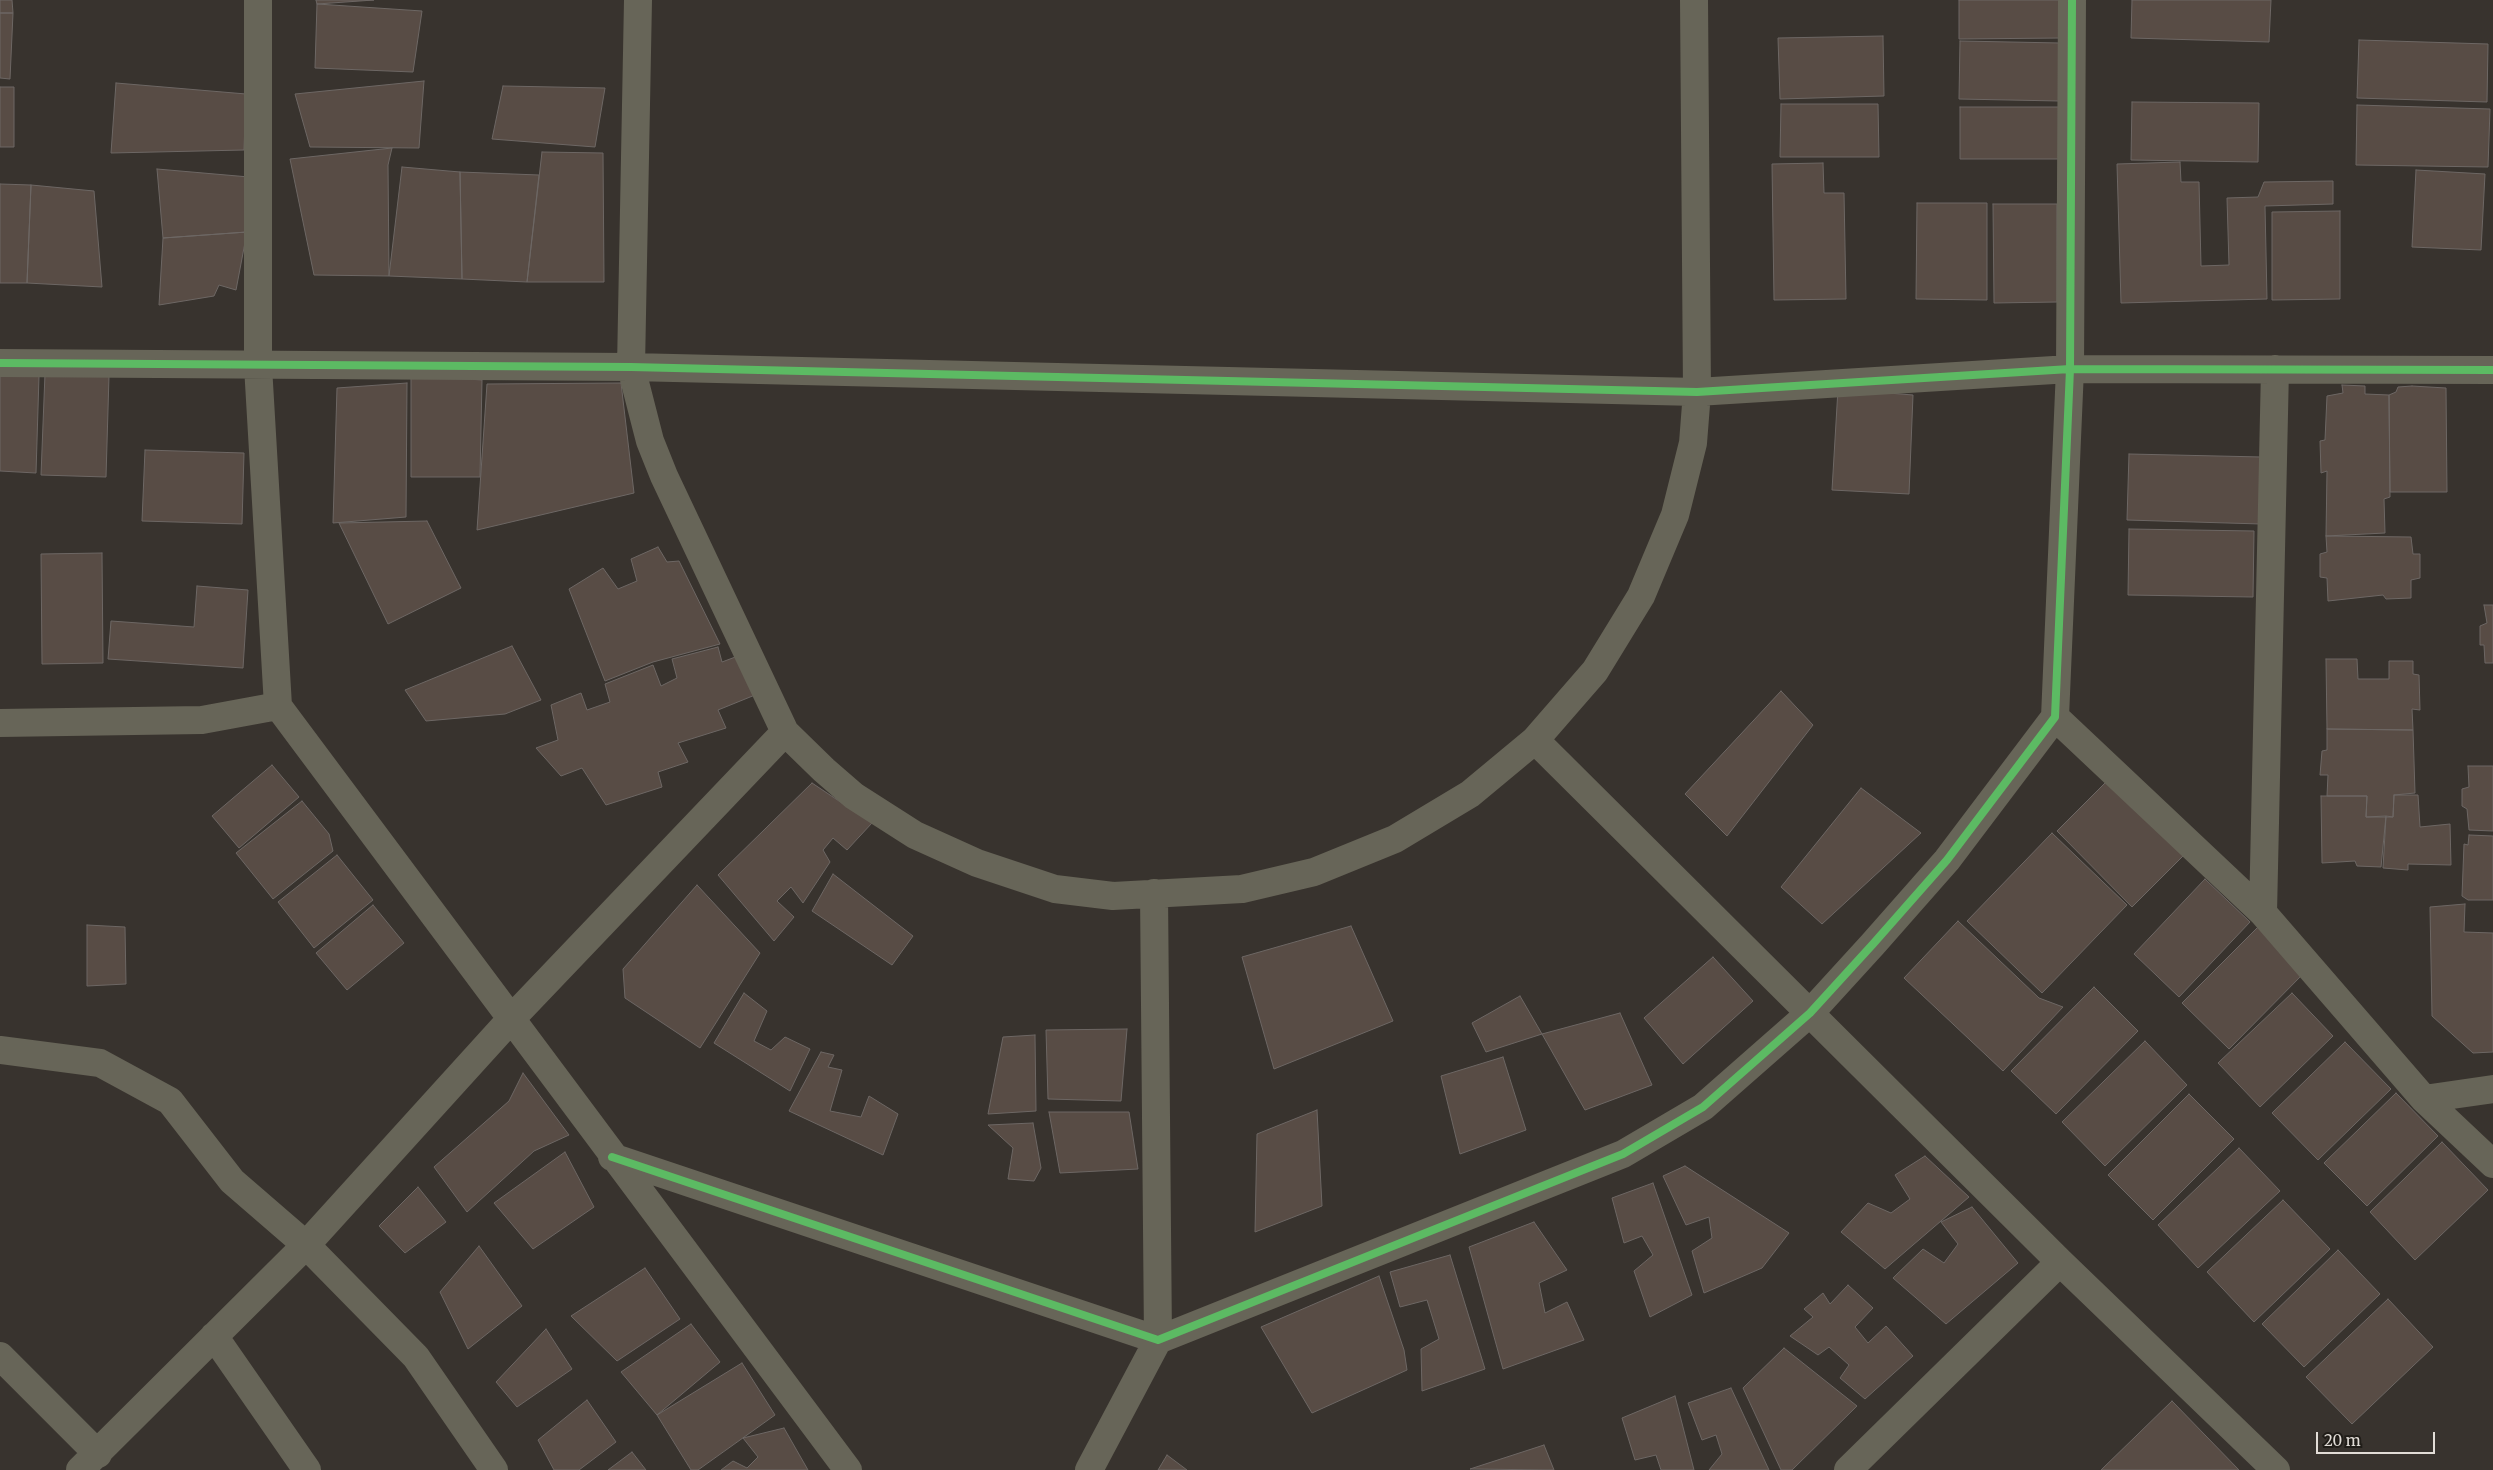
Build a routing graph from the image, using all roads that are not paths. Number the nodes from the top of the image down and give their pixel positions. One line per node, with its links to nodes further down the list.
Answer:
1 (258, 0): 6 (street)
2 (638, 0): 7 (street)
3 (1694, 0): 11 (street)
4 (2072, 0): 8 (street)
5 (0, 363): 6 (street)
6 (258, 366): 7 (street); 12 (street)
7 (631, 367): 11 (street); 15 (street)
8 (2070, 369): 9 (street); 11 (street); 13 (street)
9 (2275, 369): 10 (street); 18 (street)
10 (2493, 370)
11 (1697, 392): 16 (street)
12 (278, 706): 14 (street); 20 (street)
13 (2055, 717): 18 (street); 19 (street)
14 (0, 723)
15 (786, 732): 17 (street); 20 (street)
16 (1535, 740): 17 (street); 19 (street)
17 (1154, 894): 29 (street)
18 (2263, 913): 23 (street)
19 (1810, 1013): 27 (street); 29 (street)
20 (512, 1018): 24 (street); 26 (street)
21 (0, 1050): 26 (street)
22 (2493, 1089): 23 (street)
23 (2424, 1099): 25 (street)
24 (612, 1157): 29 (street); 34 (street)
25 (2493, 1164)
26 (306, 1244): 28 (street); 33 (street)
27 (2060, 1262): 36 (street); 37 (street)
28 (214, 1336): 31 (street); 32 (street)
29 (1158, 1340): 35 (street)
30 (0, 1356): 31 (street)
31 (89, 1462)
32 (307, 1470)
33 (494, 1470)
34 (848, 1470)
35 (1088, 1470)
36 (1848, 1470)
37 (2276, 1470)

